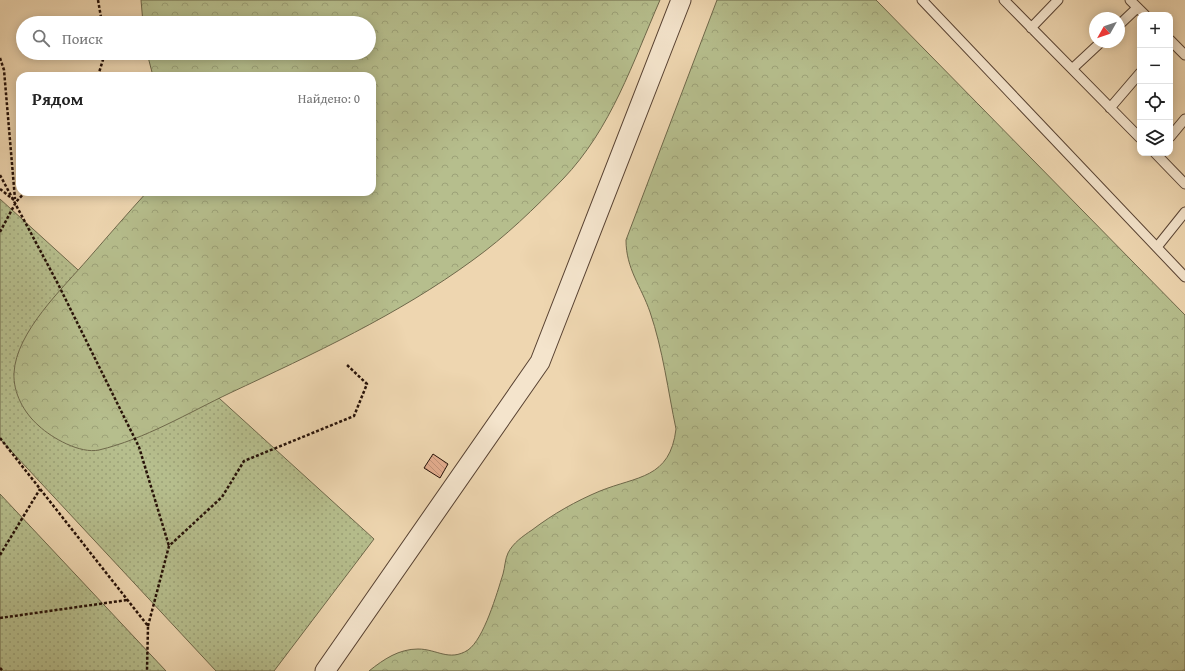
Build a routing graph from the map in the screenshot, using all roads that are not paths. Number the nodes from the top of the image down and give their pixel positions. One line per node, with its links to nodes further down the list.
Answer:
1 (681, 0): 24 (street)
2 (922, 0): 22 (lane)
3 (1004, 0): 9 (lane)
4 (1058, 0): 9 (lane)
5 (1130, 0): 6 (lane)
6 (1138, 8): 7 (lane); 8 (lane)
7 (1142, 12)
8 (1125, 20)
9 (1032, 28): 13 (lane)
10 (1173, 43): 12 (lane)
11 (1095, 48): 13 (lane)
12 (1185, 56)
13 (1072, 69): 15 (lane)
14 (1137, 76): 15 (lane)
15 (1110, 108): 18 (lane)
16 (1185, 119): 17 (lane)
17 (1173, 133)
18 (1137, 135)
19 (1159, 156): 20 (lane)
20 (1185, 184)
21 (1185, 212): 22 (lane)
22 (1157, 247): 23 (lane)
23 (1185, 277)
24 (325, 671)

